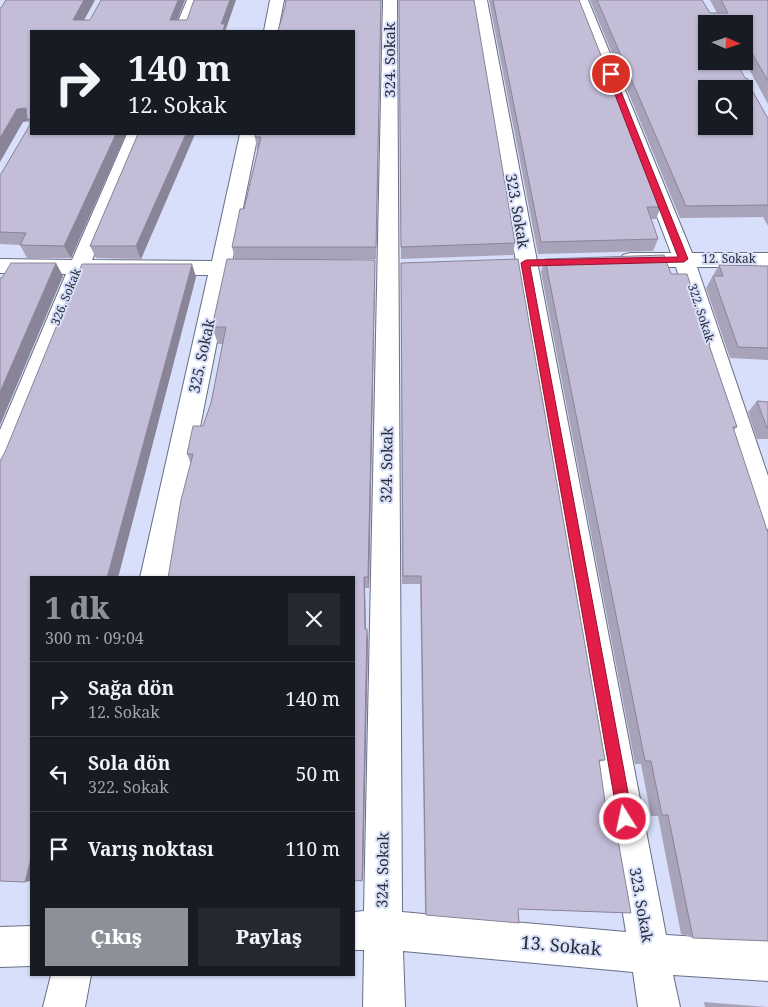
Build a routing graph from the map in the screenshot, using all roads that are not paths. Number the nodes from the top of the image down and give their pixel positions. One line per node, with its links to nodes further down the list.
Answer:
1 (194, 0): 6 (street)
2 (277, 0): 7 (street)
3 (390, 0): 20 (street, 324. Sokak)
4 (480, 0): 23 (street, 323. Sokak)
5 (581, 0): 10 (street, 322. Sokak)
6 (181, 30)
7 (271, 30)
8 (136, 135): 14 (street, 326. Sokak)
9 (249, 135): 15 (street, 325. Sokak)
10 (684, 259): 11 (street, 12. Sokak); 12 (street, 12. Sokak); 18 (street, 322. Sokak)
11 (768, 260)
12 (614, 261)
13 (0, 266): 14 (street)
14 (79, 267): 15 (street); 17 (street, 326. Sokak)
15 (221, 268): 16 (street); 19 (street, 325. Sokak)
16 (280, 269)
17 (0, 462)
18 (768, 517)
19 (155, 576)
20 (368, 930): 23 (street, 13. Sokak); 27 (street, 324. Sokak)
21 (30, 946): 22 (street)
22 (0, 947)
23 (649, 954): 24 (street, 13. Sokak); 28 (street, 323. Sokak)
24 (768, 960)
25 (71, 976): 26 (street)
26 (64, 1007)
27 (384, 1007)
28 (659, 1007)

